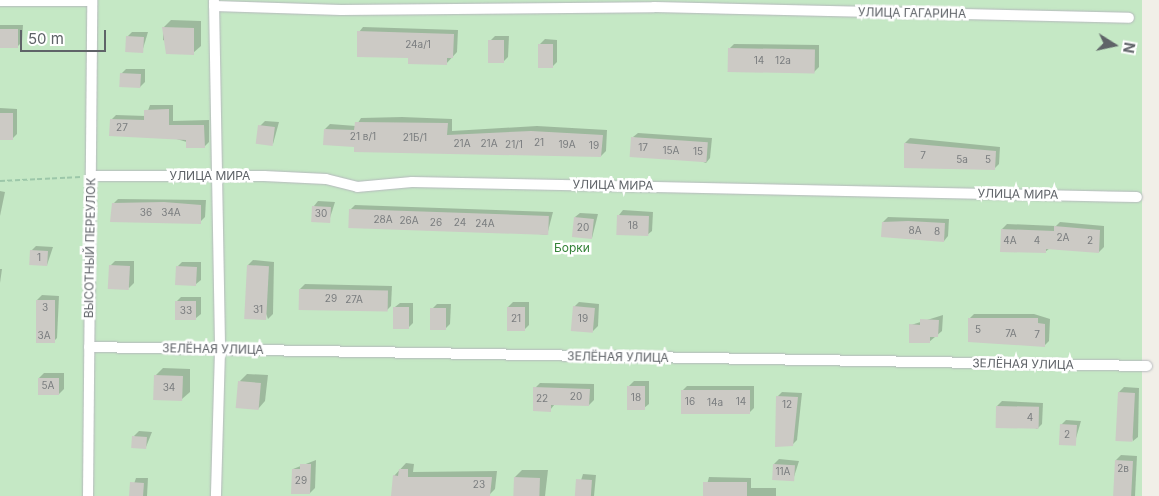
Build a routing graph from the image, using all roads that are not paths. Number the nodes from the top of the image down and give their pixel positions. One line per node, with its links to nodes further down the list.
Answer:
1 (92, 0): 2 (street); 5 (street, ВЫСОТНЫЙ ПЕРЕУЛОК)
2 (0, 1)
3 (214, 3): 4 (street, УЛИЦА ГАГАРИНА); 6 (street)
4 (1129, 18)
5 (91, 176): 6 (street, УЛИЦА МИРА); 8 (street, ВЫСОТНЫЙ ПЕРЕУЛОК)
6 (216, 177): 7 (street, УЛИЦА МИРА); 9 (street)
7 (1137, 197)
8 (89, 347): 9 (street, ЗЕЛЁНАЯ УЛИЦА); 11 (street, ВЫСОТНЫЙ ПЕРЕУЛОК)
9 (220, 350): 10 (street, ЗЕЛЁНАЯ УЛИЦА); 12 (street)
10 (1147, 366)
11 (88, 496)
12 (216, 496)

